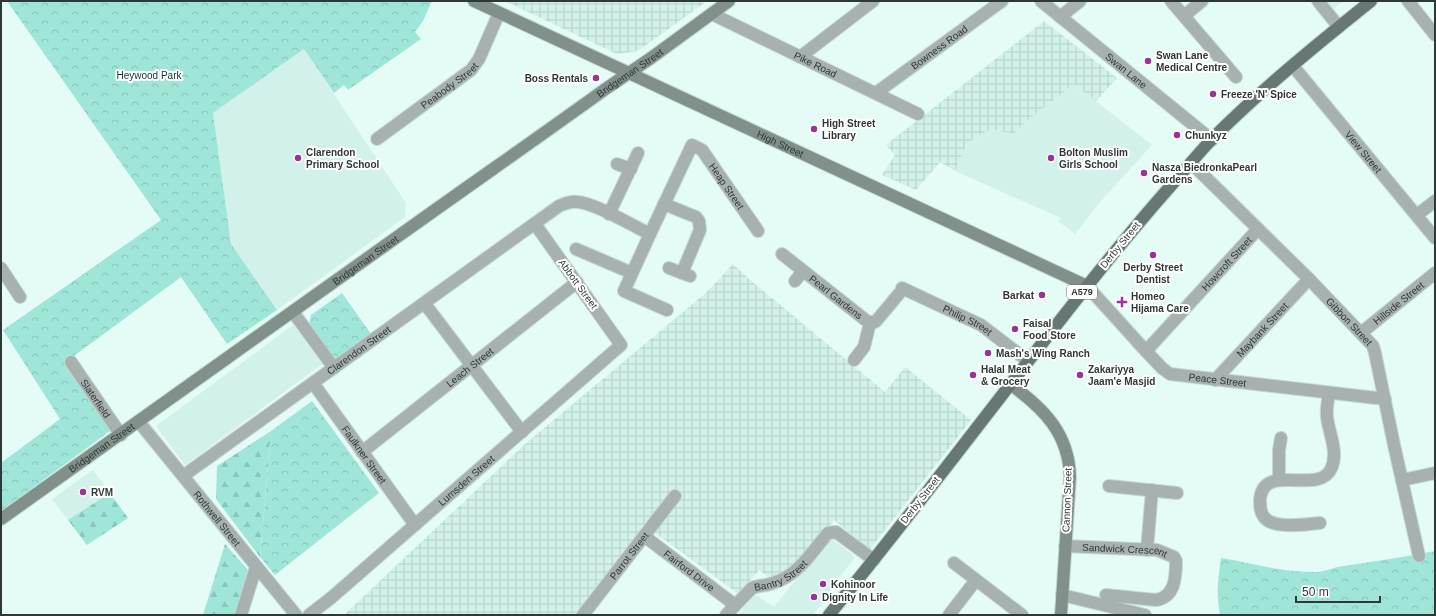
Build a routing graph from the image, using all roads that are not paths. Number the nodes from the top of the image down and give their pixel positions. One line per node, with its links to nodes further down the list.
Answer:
1 (474, 1): 12 (street, High Street)
2 (729, 1): 13 (street, Bridgeman Street)
3 (873, 1): 18 (street)
4 (1002, 1): 22 (street, Bowness Road)
5 (1040, 1): 15 (street, Swan Lane)
6 (1080, 1): 15 (street)
7 (1171, 1): 14 (street)
8 (1202, 1): 14 (street)
9 (1318, 1): 16 (street)
10 (1370, 1): 16 (main road, Derby Street / A579)
11 (1408, 1): 17 (street)
12 (499, 13): 20 (street, High Street); 24 (street, Peabody Street)
13 (712, 14): 18 (street, Pike Road); 20 (street, Bridgeman Street)
14 (1184, 16): 21 (street)
15 (1060, 17): 25 (street, Swan Lane)
16 (1339, 27): 19 (main road, Derby Street / A579)
17 (1435, 35)
18 (800, 57): 22 (street, Pike Road)
19 (1293, 66): 25 (main road, Derby Street / A579); 33 (street, View Street)
20 (629, 73): 49 (street, High Street); 54 (street, Bridgeman Street)
21 (1236, 77)
22 (876, 93): 23 (street, Pike Road)
23 (918, 114)
24 (377, 139)
25 (1212, 140): 27 (main road, Derby Street / A579)
26 (638, 153): 29 (street)
27 (1191, 163): 35 (street, Gibbon Street); 49 (main road, Derby Street / A579)
28 (617, 164): 29 (street)
29 (630, 169): 32 (street)
30 (1435, 201): 33 (street)
31 (664, 204): 36 (street, Heap Street); 37 (street); 42 (street)
32 (609, 214): 34 (street, Clarendon Street); 37 (street, Clarendon Street)
33 (1417, 215): 38 (street, View Street)
34 (534, 224): 48 (street, Abbott Street); 52 (street, Clarendon Street)
35 (1258, 228): 46 (street, Gibbon Street); 58 (street, Howcroft Street)
36 (758, 231)
37 (650, 234): 44 (street)
38 (1435, 238)
39 (782, 254): 43 (street, Pearl Gardens)
40 (581, 255): 44 (street)
41 (1, 268): 51 (street)
42 (669, 268)
43 (803, 271): 47 (street, Pearl Gardens); 55 (street, Pearl Gardens)
44 (632, 273): 53 (street)
45 (1435, 273): 56 (street, Hillside Street)
46 (1309, 279): 56 (street, Gibbon Street); 64 (street, Maybank Street)
47 (795, 281)
48 (577, 282): 57 (street, Abbott Street); 62 (street, Leach Street)
49 (1087, 286): 58 (street, Peace Street); 60 (main road, Derby Street / A579)
50 (903, 288): 55 (street, Pearl Gardens); 60 (street, Philip Street)
51 (20, 297)
52 (425, 304): 62 (street); 63 (street, Clarendon Street)
53 (668, 310)
54 (293, 312): 63 (street); 69 (street, Bridgeman Street)
55 (870, 323): 59 (street, Pearl Gardens)
56 (1361, 333): 68 (street, Gibbon Street)
57 (622, 345): 70 (street, Lumsden Street)
58 (1146, 351): 64 (street, Peace Street)
59 (854, 360)
60 (1028, 361): 66 (main road, Derby Street / A579)
61 (71, 362): 71 (street, Slaterfield)
62 (472, 365): 70 (street); 73 (street, Leach Street)
63 (334, 368): 65 (street, Clarendon Street)
64 (1215, 380): 67 (street, Peace Street)
65 (313, 384): 73 (street, Faulkner Street); 75 (street, Clarendon Street)
66 (1010, 384): 86 (street, Cannon Street); 89 (main road, Derby Street / A579)
67 (1328, 393): 68 (street, Peace Street); 76 (street)
68 (1385, 399): 77 (street, Gibbon Street)
69 (139, 422): 71 (street, Bridgeman Street); 75 (street, Rothwell Street)
70 (522, 432): 84 (street, Lumsden Street)
71 (121, 435): 82 (street, Bridgeman Street)
72 (1281, 438): 76 (street)
73 (362, 452): 84 (street, Faulkner Street)
74 (1435, 473): 77 (street)
75 (183, 476): 91 (street, Rothwell Street)
76 (1279, 480): 83 (street)
77 (1402, 480): 88 (street, Gibbon Street)
78 (1109, 486): 79 (street)
79 (1152, 490): 80 (street); 87 (street)
80 (1177, 493)
81 (675, 496): 85 (street, Parrot Street)
82 (1, 519)
83 (1320, 523)
84 (415, 525): 98 (street, Lumsden Street)
85 (644, 536): 95 (street, Fairford Drive); 99 (street, Parrot Street)
86 (1065, 546): 87 (street, Sandwick Crescent); 93 (street, Cannon Street)
87 (1147, 550): 94 (street, Sandwick Crescent)
88 (1419, 556)
89 (874, 560): 95 (street, Bantry Street); 101 (main road, Derby Street / A579)
90 (954, 563): 92 (street)
91 (256, 567): 96 (street); 97 (street, Rothwell Street)
92 (976, 580): 102 (street); 103 (street)
93 (1062, 595): 104 (street, Cannon Street); 105 (street)
94 (1106, 595)
95 (735, 605): 100 (street, Bantry Street)
96 (241, 615)
97 (296, 615)
98 (309, 615)
99 (583, 615)
100 (726, 615)
101 (829, 615)
102 (948, 615)
103 (1022, 615)
104 (1061, 615)
105 (1144, 615)

